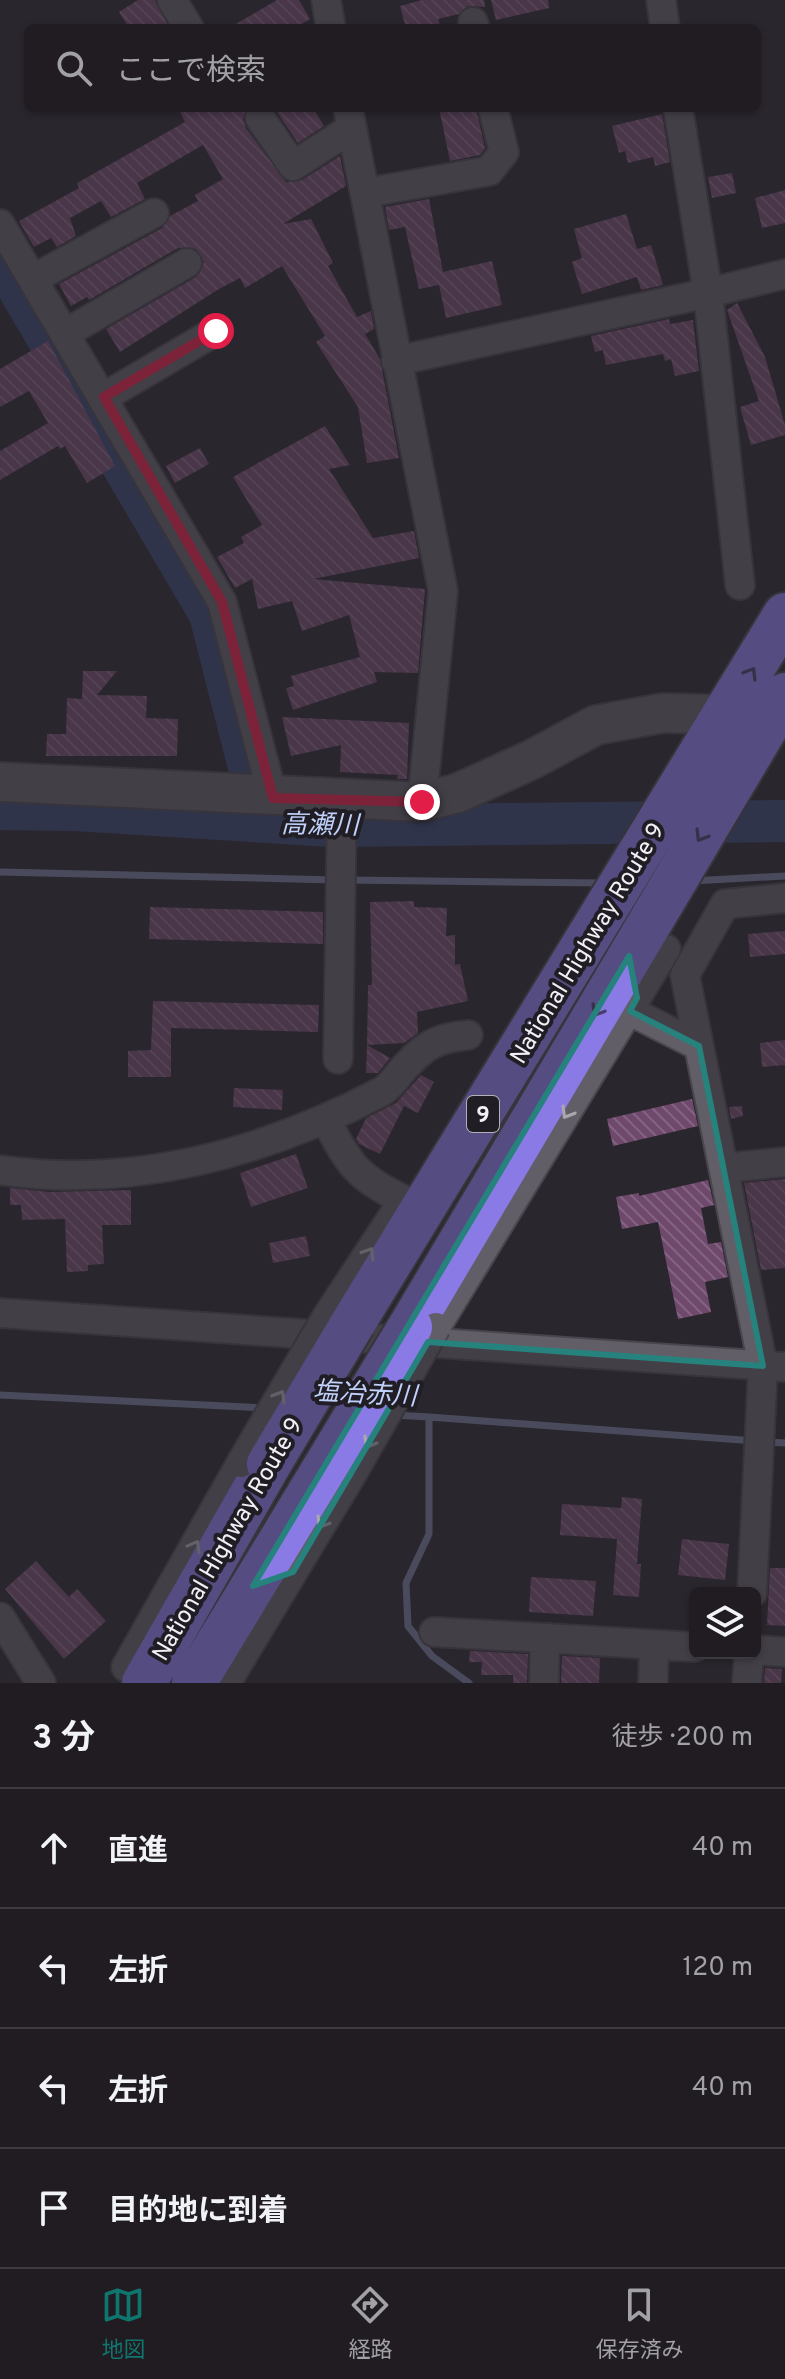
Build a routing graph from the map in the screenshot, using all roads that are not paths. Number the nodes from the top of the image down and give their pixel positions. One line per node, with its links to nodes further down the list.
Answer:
1 (172, 0): 4 (street)
2 (326, 0): 5 (street)
3 (661, 0): 6 (street)
4 (187, 24)
5 (330, 24)
6 (664, 24)
7 (494, 112): 11 (street)
8 (679, 112): 17 (street)
9 (260, 118): 10 (street)
10 (350, 118): 11 (street)
11 (365, 193): 20 (street)
12 (154, 213): 16 (street)
13 (0, 224): 16 (street)
14 (187, 263): 19 (street)
15 (785, 274): 17 (street)
16 (33, 279): 19 (street)
17 (708, 293): 20 (street); 22 (street)
18 (216, 331): 21 (street)
19 (66, 333): 21 (street)
20 (396, 361): 29 (street)
21 (104, 397): 27 (street)
22 (740, 585)
23 (785, 615): 24 (highway, National Highway Route 9 / 9, one-way to 23)
24 (728, 711): 25 (street); 29 (street); 31 (highway, National Highway Route 9 / 9)
25 (780, 711): 31 (highway, National Highway Route 9 / 9, one-way to 31)
26 (0, 782): 27 (street)
27 (273, 798): 28 (street)
28 (342, 800): 29 (street); 36 (street)
29 (422, 802)
30 (785, 898): 35 (street)
31 (639, 932): 32 (highway, National Highway Route 9 / 9); 33 (street); 44 (highway, National Highway Route 9 / 9, one-way to 44)
32 (563, 961): 41 (street); 43 (highway, National Highway Route 9 / 9)
33 (633, 1004): 35 (street); 44 (street, one-way to 44)
34 (468, 1035): 37 (street)
35 (699, 1046): 39 (street)
36 (338, 1059)
37 (326, 1120): 40 (street); 41 (street)
38 (785, 1162): 39 (street)
39 (724, 1168): 45 (street)
40 (0, 1170)
41 (404, 1200): 43 (street, one-way to 41)
42 (0, 1313): 45 (street)
43 (340, 1320): 46 (highway, National Highway Route 9 / 9, one-way to 43, bridge)
44 (423, 1327): 47 (highway, National Highway Route 9 / 9, one-way to 47, bridge)
45 (774, 1367): 48 (street)
46 (255, 1463): 57 (highway, National Highway Route 9 / 9); 57 (street, one-way to 46)
47 (273, 1579): 59 (highway, National Highway Route 9 / 9); 60 (street)
48 (753, 1587)
49 (0, 1617): 58 (street)
50 (434, 1632): 51 (street)
51 (545, 1638): 52 (street); 61 (street)
52 (654, 1646): 53 (street); 62 (street)
53 (689, 1647)
54 (761, 1650): 55 (street)
55 (785, 1652)
56 (749, 1659): 63 (street)
57 (142, 1671)
58 (41, 1683)
59 (194, 1683)
60 (226, 1683)
61 (544, 1683)
62 (653, 1683)
63 (747, 1683)

